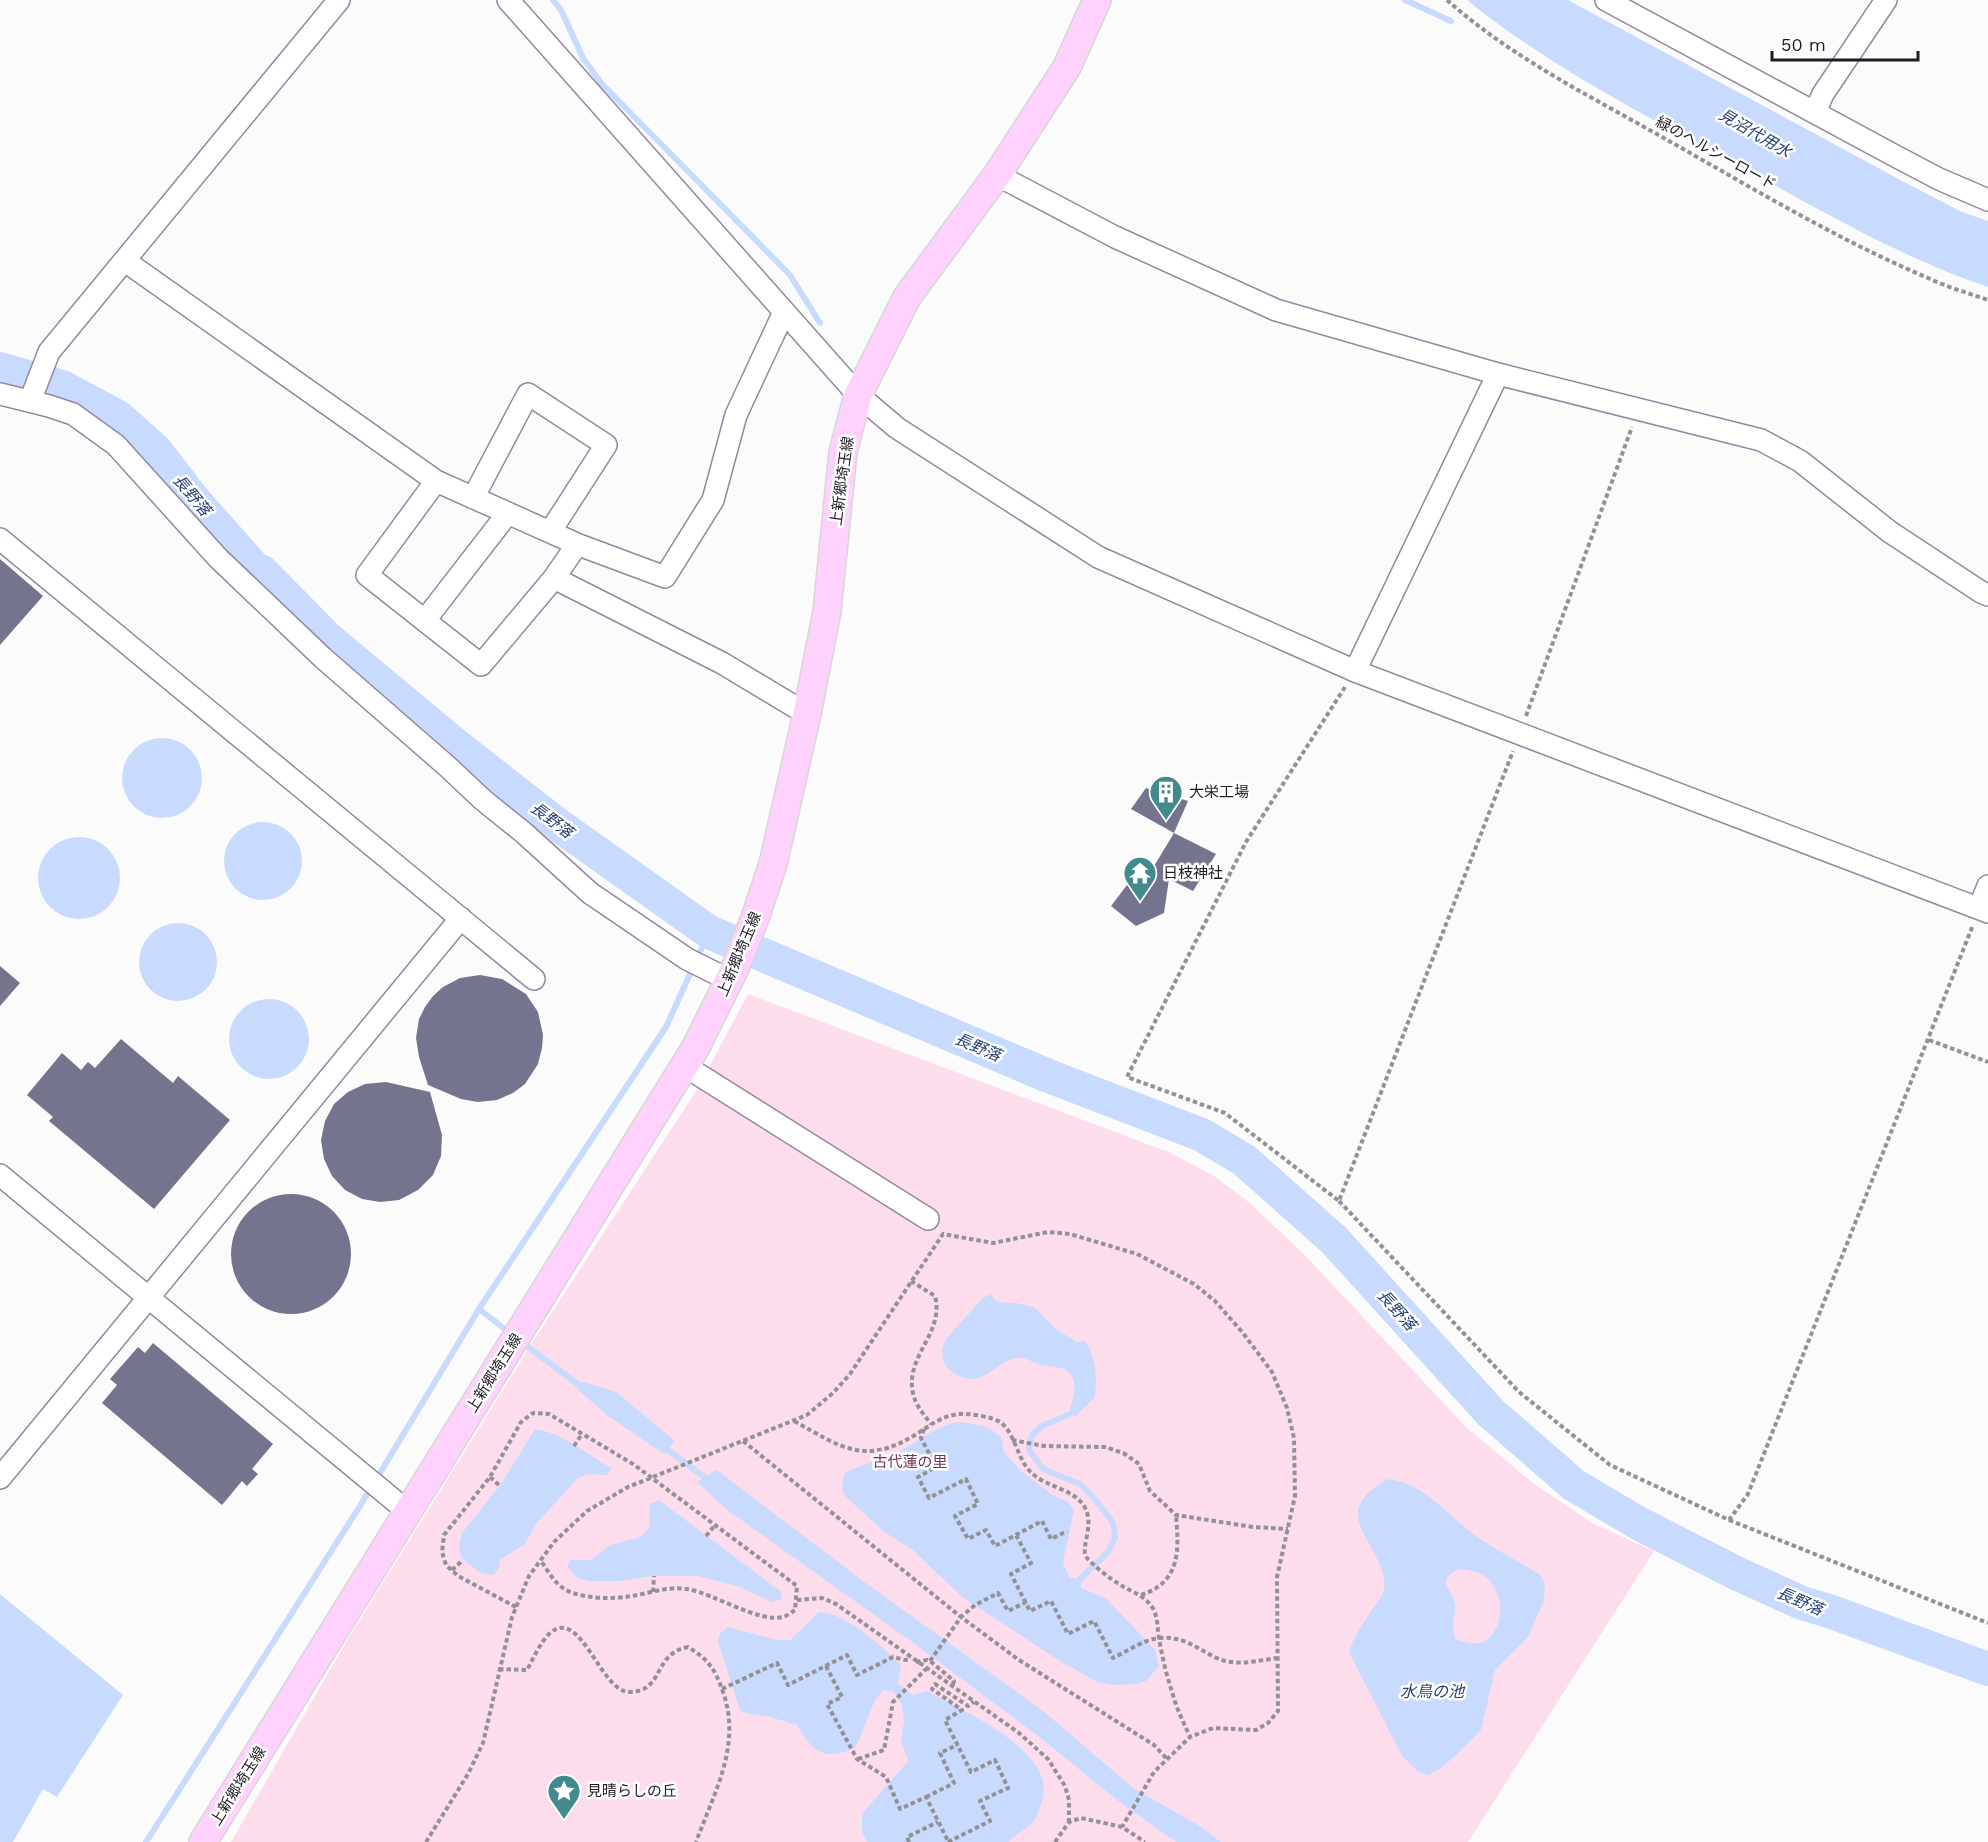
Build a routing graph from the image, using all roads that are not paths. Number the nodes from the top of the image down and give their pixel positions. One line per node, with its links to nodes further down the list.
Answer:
1 (339, 0): 9 (street)
2 (508, 0): 10 (street)
3 (1097, 0): 7 (main road, 上新郷埼玉線)
4 (1606, 0): 6 (street)
5 (1886, 0): 6 (street)
6 (1815, 112): 8 (street)
7 (997, 174): 11 (street); 13 (main road, 上新郷埼玉線)
8 (1988, 200)
9 (125, 261): 14 (street); 15 (street)
10 (784, 312): 13 (street); 20 (street)
11 (1498, 374): 22 (street); 24 (street)
12 (0, 394): 14 (street)
13 (858, 395): 24 (street); 25 (main road, 上新郷埼玉線)
14 (31, 396): 29 (street)
15 (436, 481): 16 (street); 23 (street)
16 (473, 498): 17 (street); 18 (street)
17 (508, 513): 18 (street); 23 (street)
18 (550, 532): 20 (street)
19 (0, 539): 28 (street)
20 (579, 545): 21 (street)
21 (554, 578): 23 (street); 25 (street)
22 (1988, 595)
23 (425, 620)
24 (1355, 671): 27 (street)
25 (807, 714): 29 (main road, 上新郷埼玉線)
26 (1988, 886): 27 (street)
27 (1984, 910)
28 (461, 918): 30 (street); 34 (street)
29 (724, 973): 31 (main road, 上新郷埼玉線)
30 (534, 979)
31 (685, 1066): 33 (street); 36 (main road, 上新郷埼玉線)
32 (0, 1175): 34 (street)
33 (928, 1219)
34 (149, 1299): 35 (street); 36 (street)
35 (0, 1478)
36 (407, 1511): 37 (main road, 上新郷埼玉線)
37 (203, 1842)

